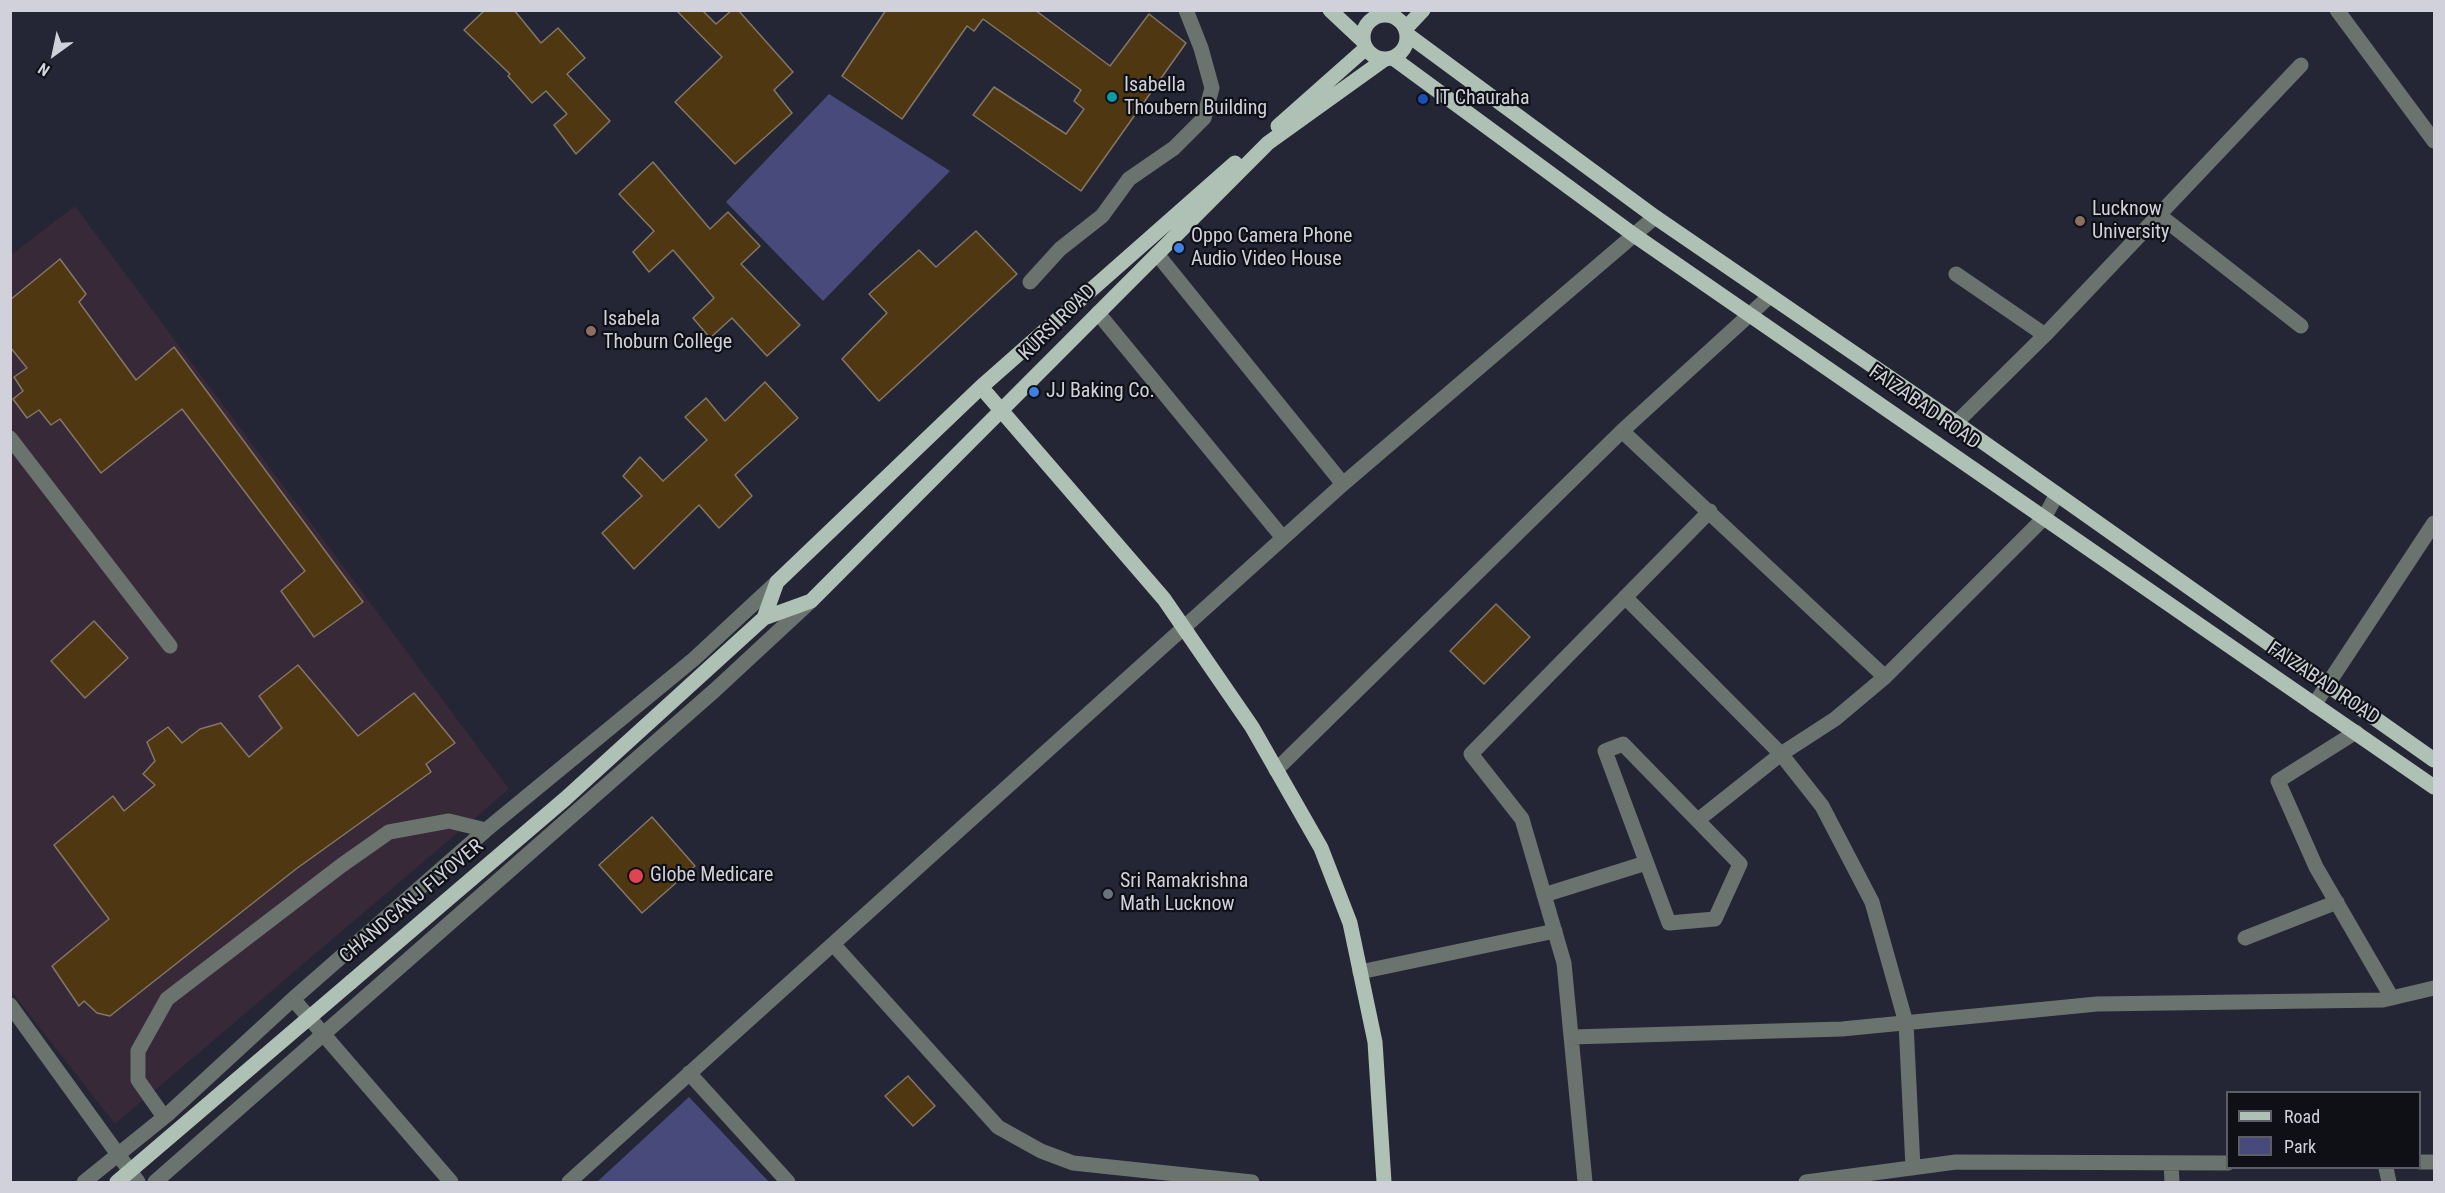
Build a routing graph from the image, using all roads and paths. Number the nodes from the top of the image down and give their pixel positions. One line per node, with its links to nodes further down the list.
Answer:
1 (1186, 10): 16 (street)
2 (1330, 10): 7 (main road)
3 (1423, 10): 6 (main road)
4 (2337, 10): 10 (street)
5 (1379, 13): 6 (main road); 7 (main road)
6 (1407, 31): 8 (main road); 12 (main road, FAIZABAD ROAD)
7 (1364, 45): 8 (main road); 22 (main road, KURSI ROAD)
8 (1389, 59): 13 (main road, FAIZABAD ROAD); 14 (main road, KURSI ROAD)
9 (2301, 65): 11 (street)
10 (2434, 141)
11 (2158, 215): 20 (street); 21 (street)
12 (1655, 217): 13 (street); 17 (main road, FAIZABAD ROAD)
13 (1634, 235): 19 (main road, FAIZABAD ROAD); 27 (street)
14 (1157, 254): 18 (main road, KURSI ROAD); 27 (street)
15 (1956, 274): 21 (street)
16 (1030, 282)
17 (1770, 296): 19 (street); 24 (main road, FAIZABAD ROAD)
18 (1098, 313): 23 (main road, KURSI ROAD); 32 (street)
19 (1751, 314): 25 (street); 30 (main road, FAIZABAD ROAD)
20 (2301, 326)
21 (2045, 335): 24 (street)
22 (981, 387): 23 (main road); 33 (main road, KURSI ROAD)
23 (1001, 410): 35 (main road, KURSI ROAD); 37 (main road)
24 (1956, 423): 28 (main road, FAIZABAD ROAD)
25 (1622, 431): 29 (street); 46 (street)
26 (10, 438): 38 (street)
27 (1343, 484): 32 (street)
28 (2057, 494): 30 (street); 41 (main road, FAIZABAD ROAD)
29 (1710, 511): 34 (street); 40 (street)
30 (2044, 518): 40 (street); 42 (main road, FAIZABAD ROAD)
31 (2434, 523): 41 (street)
32 (1283, 538): 37 (street)
33 (777, 582): 36 (main road, KURSI ROAD); 49 (street)
34 (1625, 597): 44 (street); 51 (street)
35 (811, 601): 36 (main road, KURSI ROAD); 62 (street)
36 (764, 618): 39 (main road, KURSI ROAD)
37 (1185, 629): 46 (main road); 55 (street)
38 (170, 646)
39 (731, 649): 72 (main road, CHANDGANJ FLYOVER, bridge)
40 (1885, 677): 44 (street)
41 (2328, 685): 42 (street); 45 (main road, FAIZABAD ROAD)
42 (2314, 705): 43 (main road, FAIZABAD ROAD)
43 (2356, 732): 47 (main road, FAIZABAD ROAD); 52 (street)
44 (1781, 753): 48 (street); 61 (street)
45 (2434, 760)
46 (1276, 770): 56 (main road)
47 (2434, 787)
48 (1698, 820): 50 (street); 50 (street)
49 (486, 830): 59 (street); 65 (street)
50 (1646, 863): 51 (street)
51 (1544, 895): 53 (street)
52 (2337, 902): 54 (street); 58 (street)
53 (1555, 931): 56 (street); 63 (street)
54 (2245, 938)
55 (833, 944): 64 (street); 78 (street)
56 (1360, 972): 79 (main road)
57 (2434, 988): 58 (street)
58 (2392, 998): 61 (street)
59 (293, 999): 62 (street); 65 (street)
60 (10, 1005): 66 (street)
61 (1906, 1023): 63 (street); 69 (street)
62 (322, 1032): 74 (street); 75 (street)
63 (1572, 1037): 80 (street)
64 (689, 1073): 76 (street); 77 (street)
65 (164, 1117): 66 (street)
66 (119, 1155): 71 (street); 73 (street)
67 (2171, 1163): 68 (street); 69 (street); 82 (street)
68 (2226, 1164)
69 (1913, 1168): 70 (street)
70 (1897, 1176): 81 (street)
71 (84, 1182)
72 (117, 1182)
73 (138, 1182)
74 (155, 1182)
75 (451, 1182)
76 (569, 1182)
77 (788, 1182)
78 (1252, 1182)
79 (1384, 1182)
80 (1584, 1182)
81 (1806, 1182)
82 (2172, 1182)

